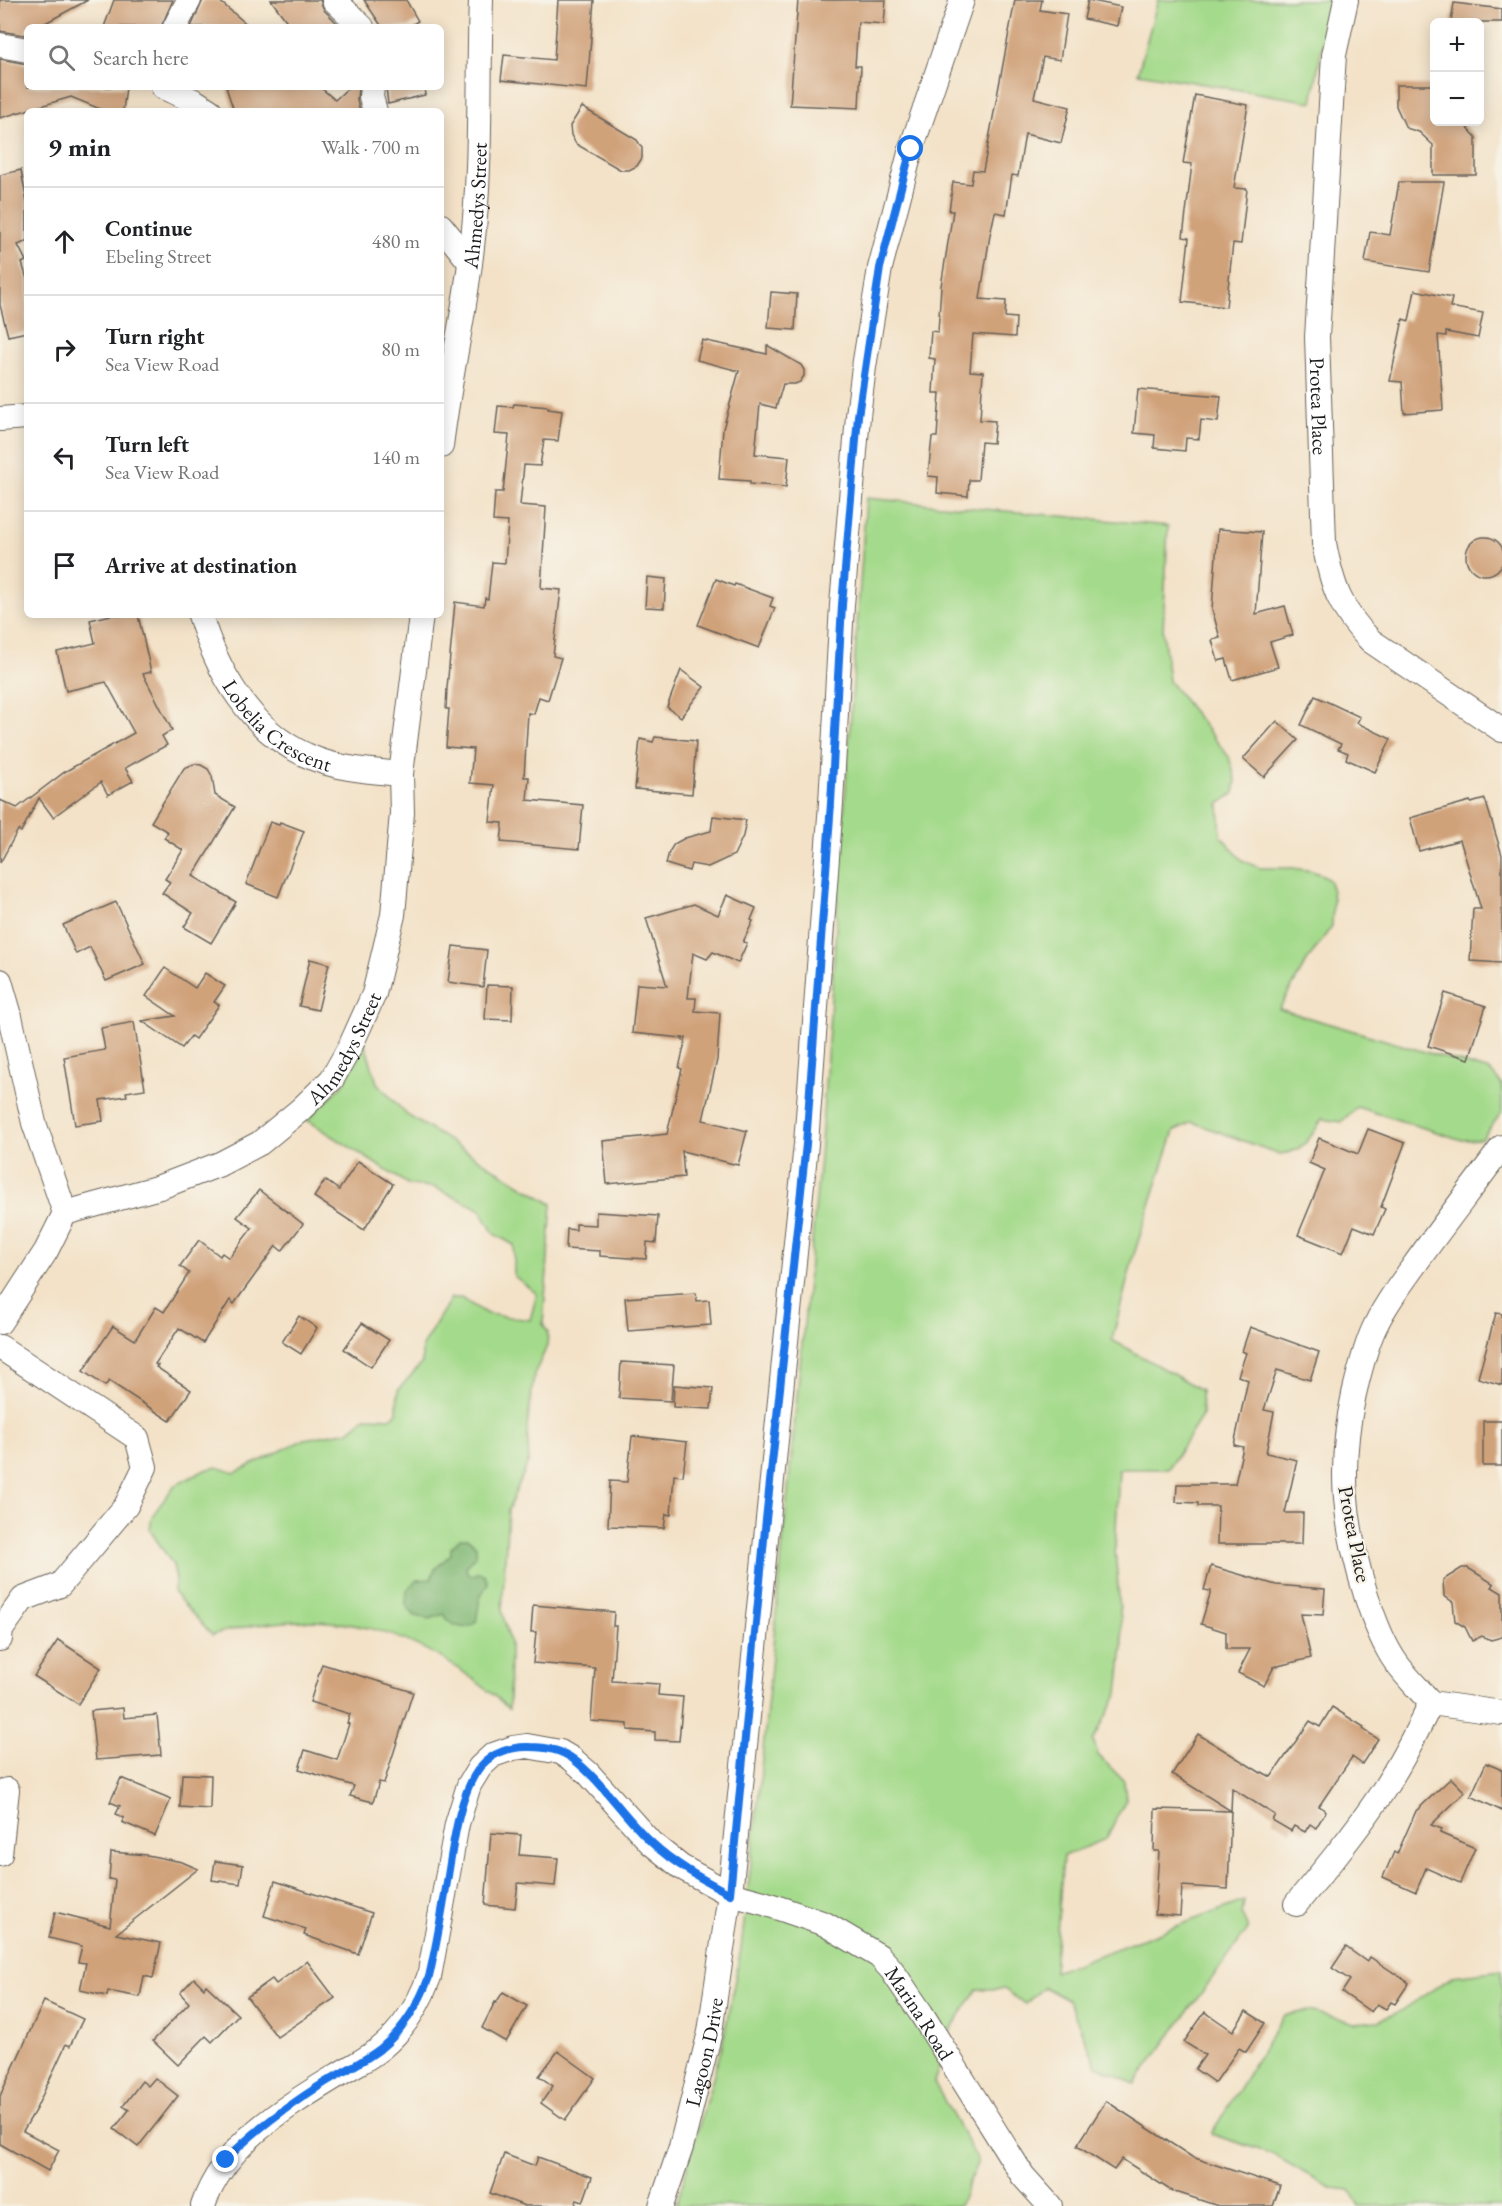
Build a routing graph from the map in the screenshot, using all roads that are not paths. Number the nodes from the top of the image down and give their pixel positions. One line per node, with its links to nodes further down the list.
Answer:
1 (189, 0): 6 (street)
2 (334, 0): 7 (street)
3 (481, 0): 15 (street, Ahmedys Street)
4 (962, 0): 33 (street, Lagoon Drive)
5 (1346, 0): 21 (street, Protea Place)
6 (177, 24)
7 (359, 24)
8 (0, 45): 9 (street)
9 (24, 49)
10 (170, 90): 12 (street)
11 (372, 90): 13 (street)
12 (205, 108)
13 (374, 108)
14 (444, 230): 15 (street)
15 (470, 262): 18 (street, Ahmedys Street)
16 (24, 417): 17 (street)
17 (0, 419)
18 (444, 420)
19 (201, 618): 22 (street, Lobelia Crescent)
20 (421, 618): 22 (street, Ahmedys Street)
21 (1502, 730)
22 (401, 774): 25 (street, Ahmedys Street)
23 (0, 981): 25 (street)
24 (1502, 1147): 29 (street, Protea Place)
25 (65, 1213): 26 (street)
26 (5, 1314)
27 (0, 1347): 28 (street)
28 (0, 1640)
29 (1431, 1703): 30 (street); 34 (street)
30 (1502, 1713)
31 (7, 1790): 32 (street)
32 (0, 1854)
33 (730, 1894): 35 (street, Marina Road); 36 (street, Lagoon Drive); 37 (street, Marina Road)
34 (1296, 1904)
35 (203, 2206)
36 (661, 2206)
37 (1050, 2206)

